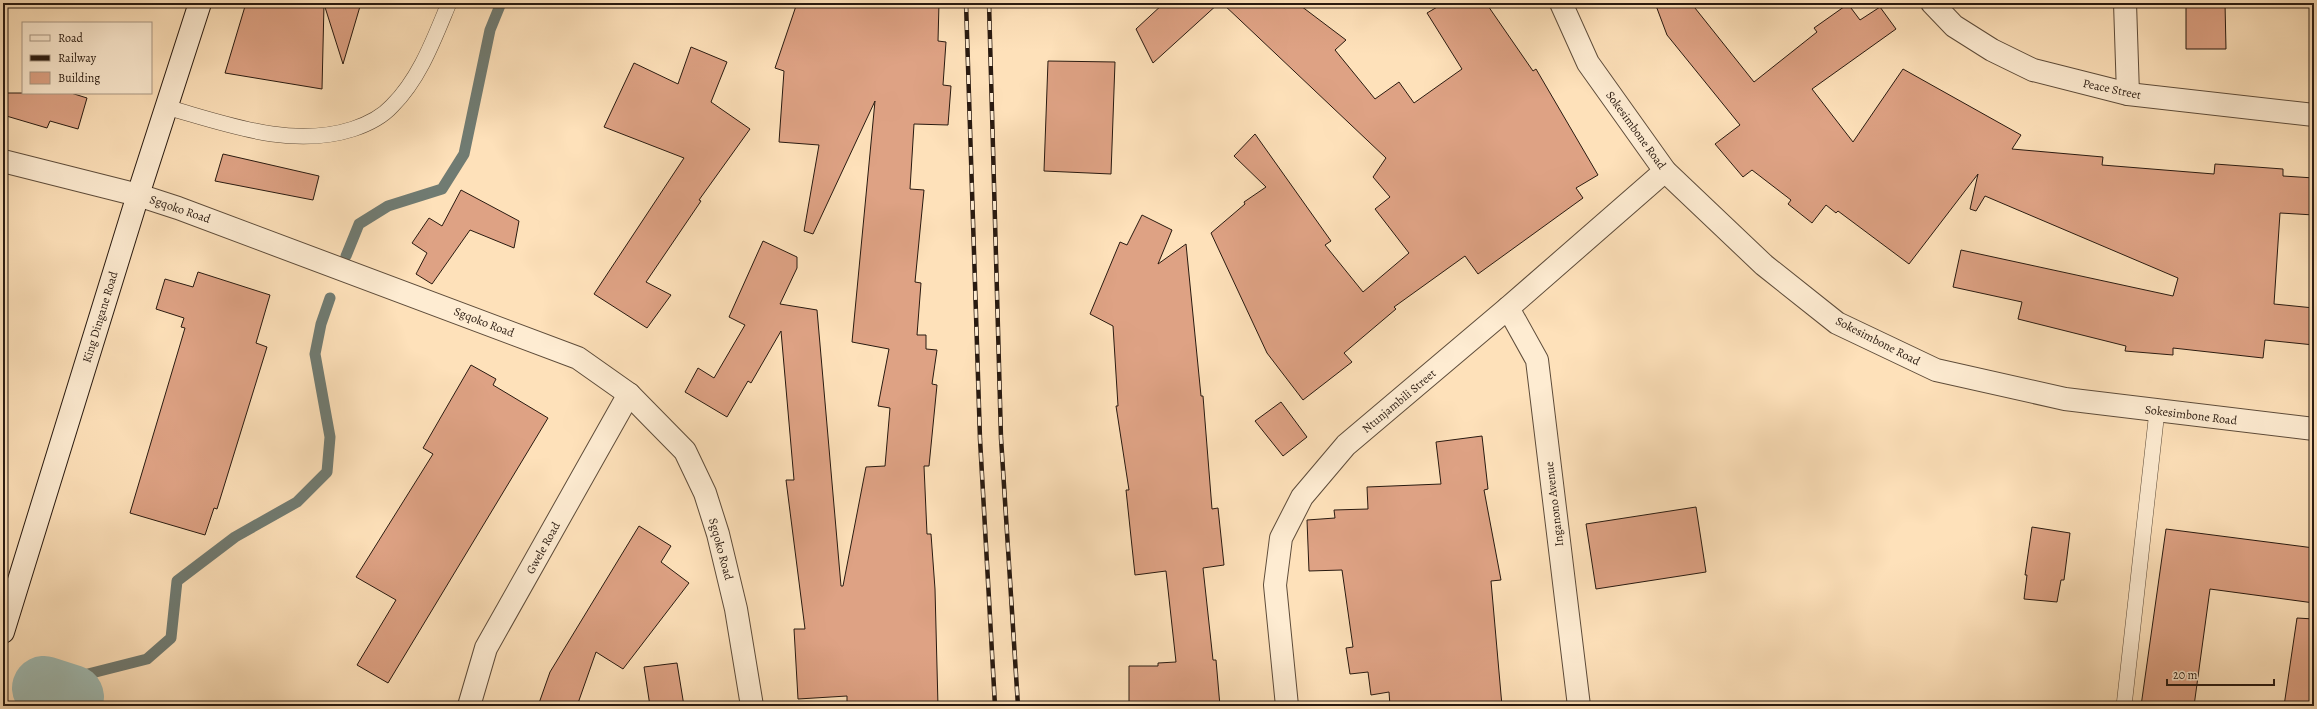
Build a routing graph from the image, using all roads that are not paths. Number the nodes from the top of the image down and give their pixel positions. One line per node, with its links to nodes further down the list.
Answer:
1 (200, 3): 7 (street, King Dingane Road)
2 (449, 3): 7 (lane)
3 (1561, 3): 10 (street, Sokesimbone Road)
4 (1932, 3): 6 (street, Peace Street)
5 (2125, 3): 6 (street)
6 (2128, 94): 8 (street, Peace Street)
7 (166, 107): 11 (street, King Dingane Road)
8 (2314, 115)
9 (3, 161): 11 (street, Sgqoko Road)
10 (1665, 171): 12 (street, Ntunjambili Street); 14 (street, Sokesimbone Road)
11 (138, 195): 13 (street, Sgqoko Road); 16 (street, King Dingane Road)
12 (1508, 308): 19 (street, Ntunjambili Street); 20 (street, Inganono Avenue)
13 (629, 394): 17 (street, Gwele Road); 18 (street, Sgqoko Road)
14 (2157, 411): 15 (street, Sokesimbone Road); 21 (lane)
15 (2314, 429)
16 (3, 632)
17 (469, 706)
18 (752, 706)
19 (1287, 706)
20 (1579, 706)
21 (2124, 706)

